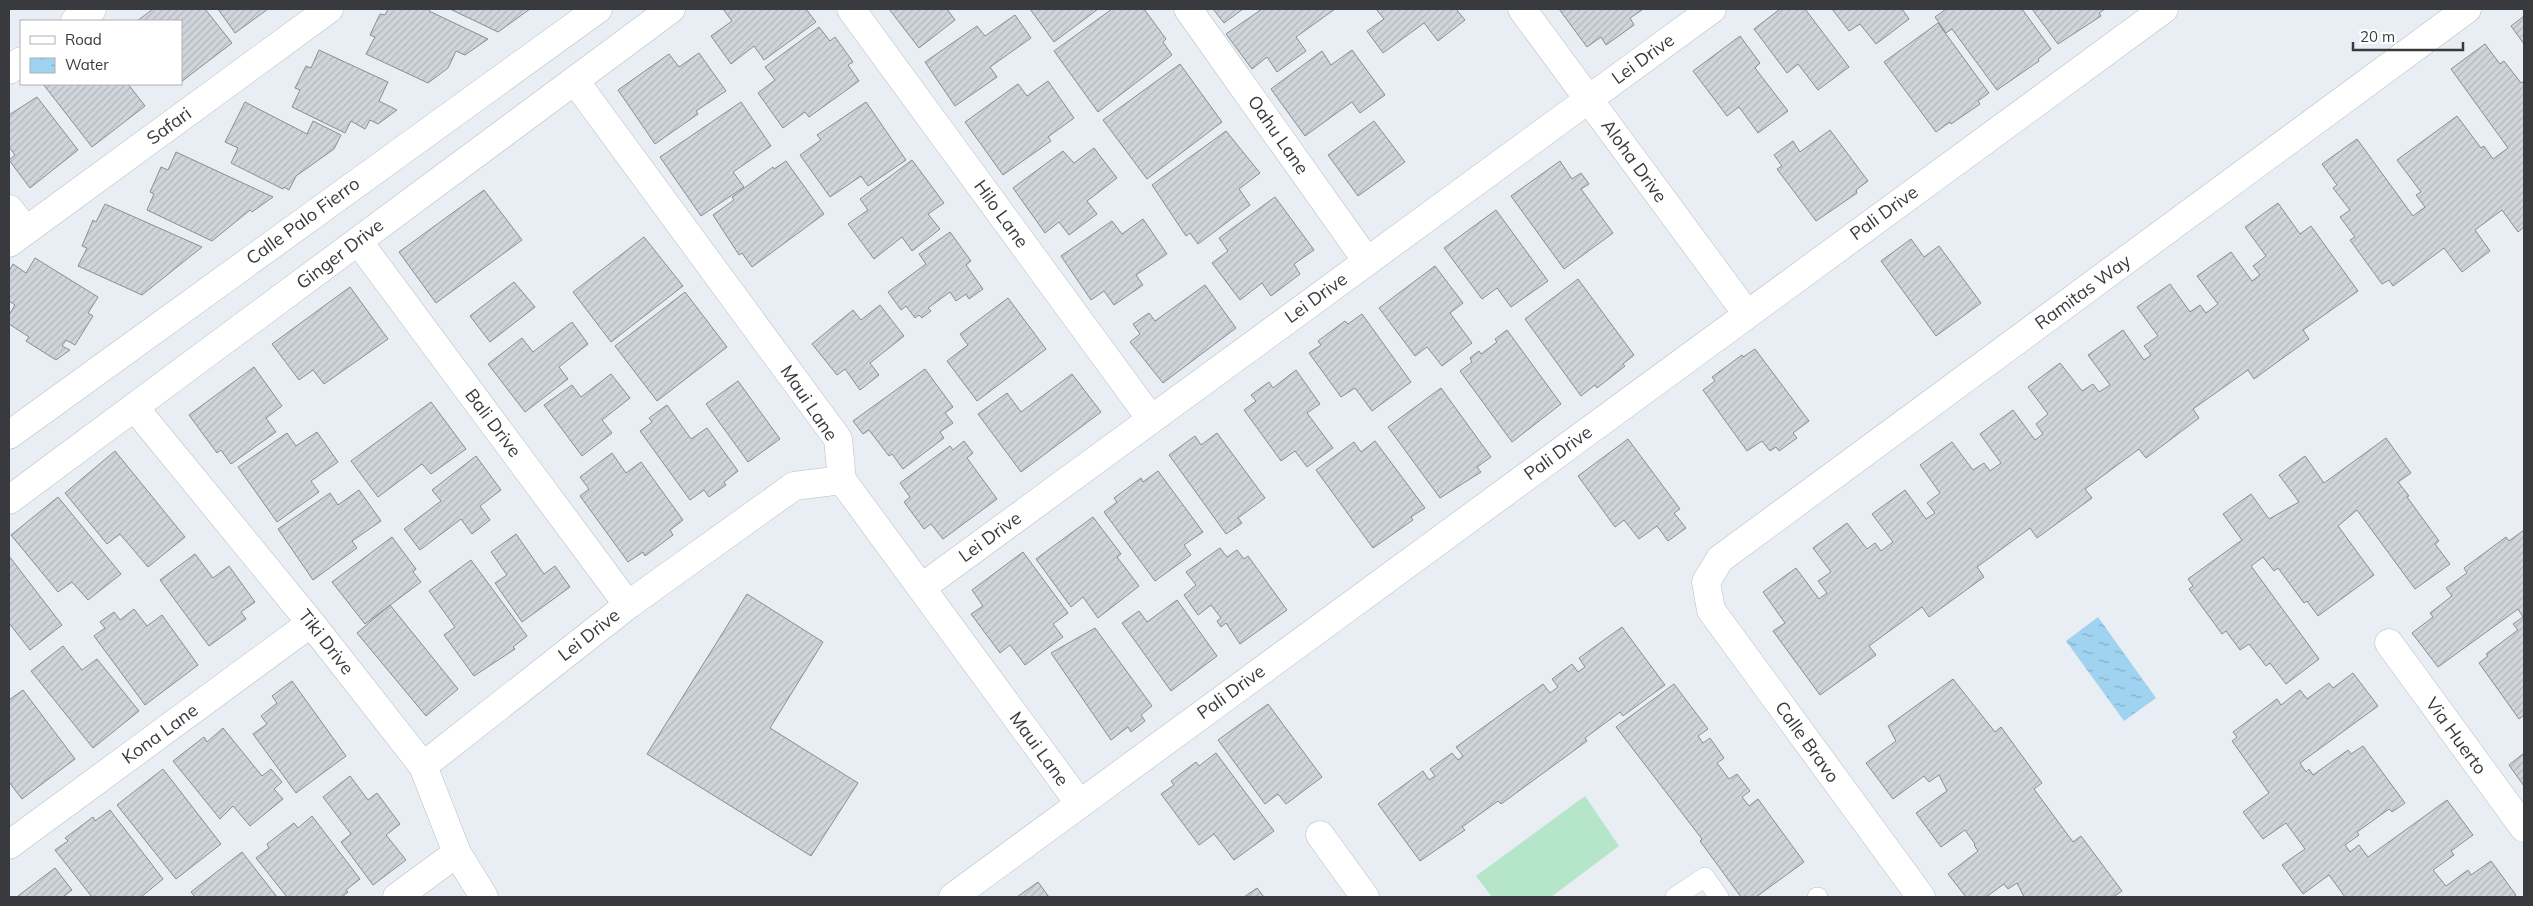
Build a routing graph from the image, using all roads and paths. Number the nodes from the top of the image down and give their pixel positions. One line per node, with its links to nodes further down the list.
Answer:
1 (92, 9): 11 (street)
2 (329, 9): 17 (street, Safari)
3 (598, 9): 23 (street, Calle Palo Fierro)
4 (671, 9): 14 (street, Ginger Drive)
5 (851, 9): 22 (street, Hilo Lane)
6 (1188, 9): 19 (street, Oahu Lane)
7 (1522, 9): 15 (street, Aloha Drive)
8 (1712, 9): 15 (street, Lei Drive)
9 (2164, 9): 20 (street, Pali Drive)
10 (2467, 9): 26 (street, Ramitas Way)
11 (76, 20)
12 (20, 62): 13 (street)
13 (9, 70)
14 (575, 81): 18 (street, Ginger Drive); 24 (street, Maui Lane)
15 (1588, 99): 19 (street, Lei Drive); 20 (street, Aloha Drive)
16 (9, 208): 17 (street)
17 (17, 236)
18 (358, 241): 21 (street, Ginger Drive); 28 (street, Bali Drive)
19 (1367, 261): 22 (street, Lei Drive)
20 (1747, 314): 32 (street, Pali Drive)
21 (135, 408): 25 (street, Ginger Drive); 29 (street, Tiki Drive)
22 (1151, 419): 27 (street, Lei Drive)
23 (9, 434)
24 (842, 480): 27 (street, Maui Lane); 28 (street, Lei Drive)
25 (9, 500)
26 (1706, 582): 43 (street, Calle Bravo)
27 (921, 588): 32 (street, Maui Lane)
28 (628, 605): 31 (street, Lei Drive)
29 (311, 623): 31 (street, Tiki Drive); 35 (street, Kona Lane)
30 (2389, 643): 33 (street, Via Huerto)
31 (422, 766): 36 (street, Tiki Drive)
32 (1080, 804): 39 (street, Pali Drive)
33 (2524, 828)
34 (1320, 835): 40 (street)
35 (9, 845)
36 (457, 853): 37 (street); 38 (street, Tiki Drive)
37 (397, 897)
38 (484, 897)
39 (953, 897)
40 (1365, 897)
41 (1675, 897): 42 (lane)
42 (1719, 897)
43 (1921, 897)

